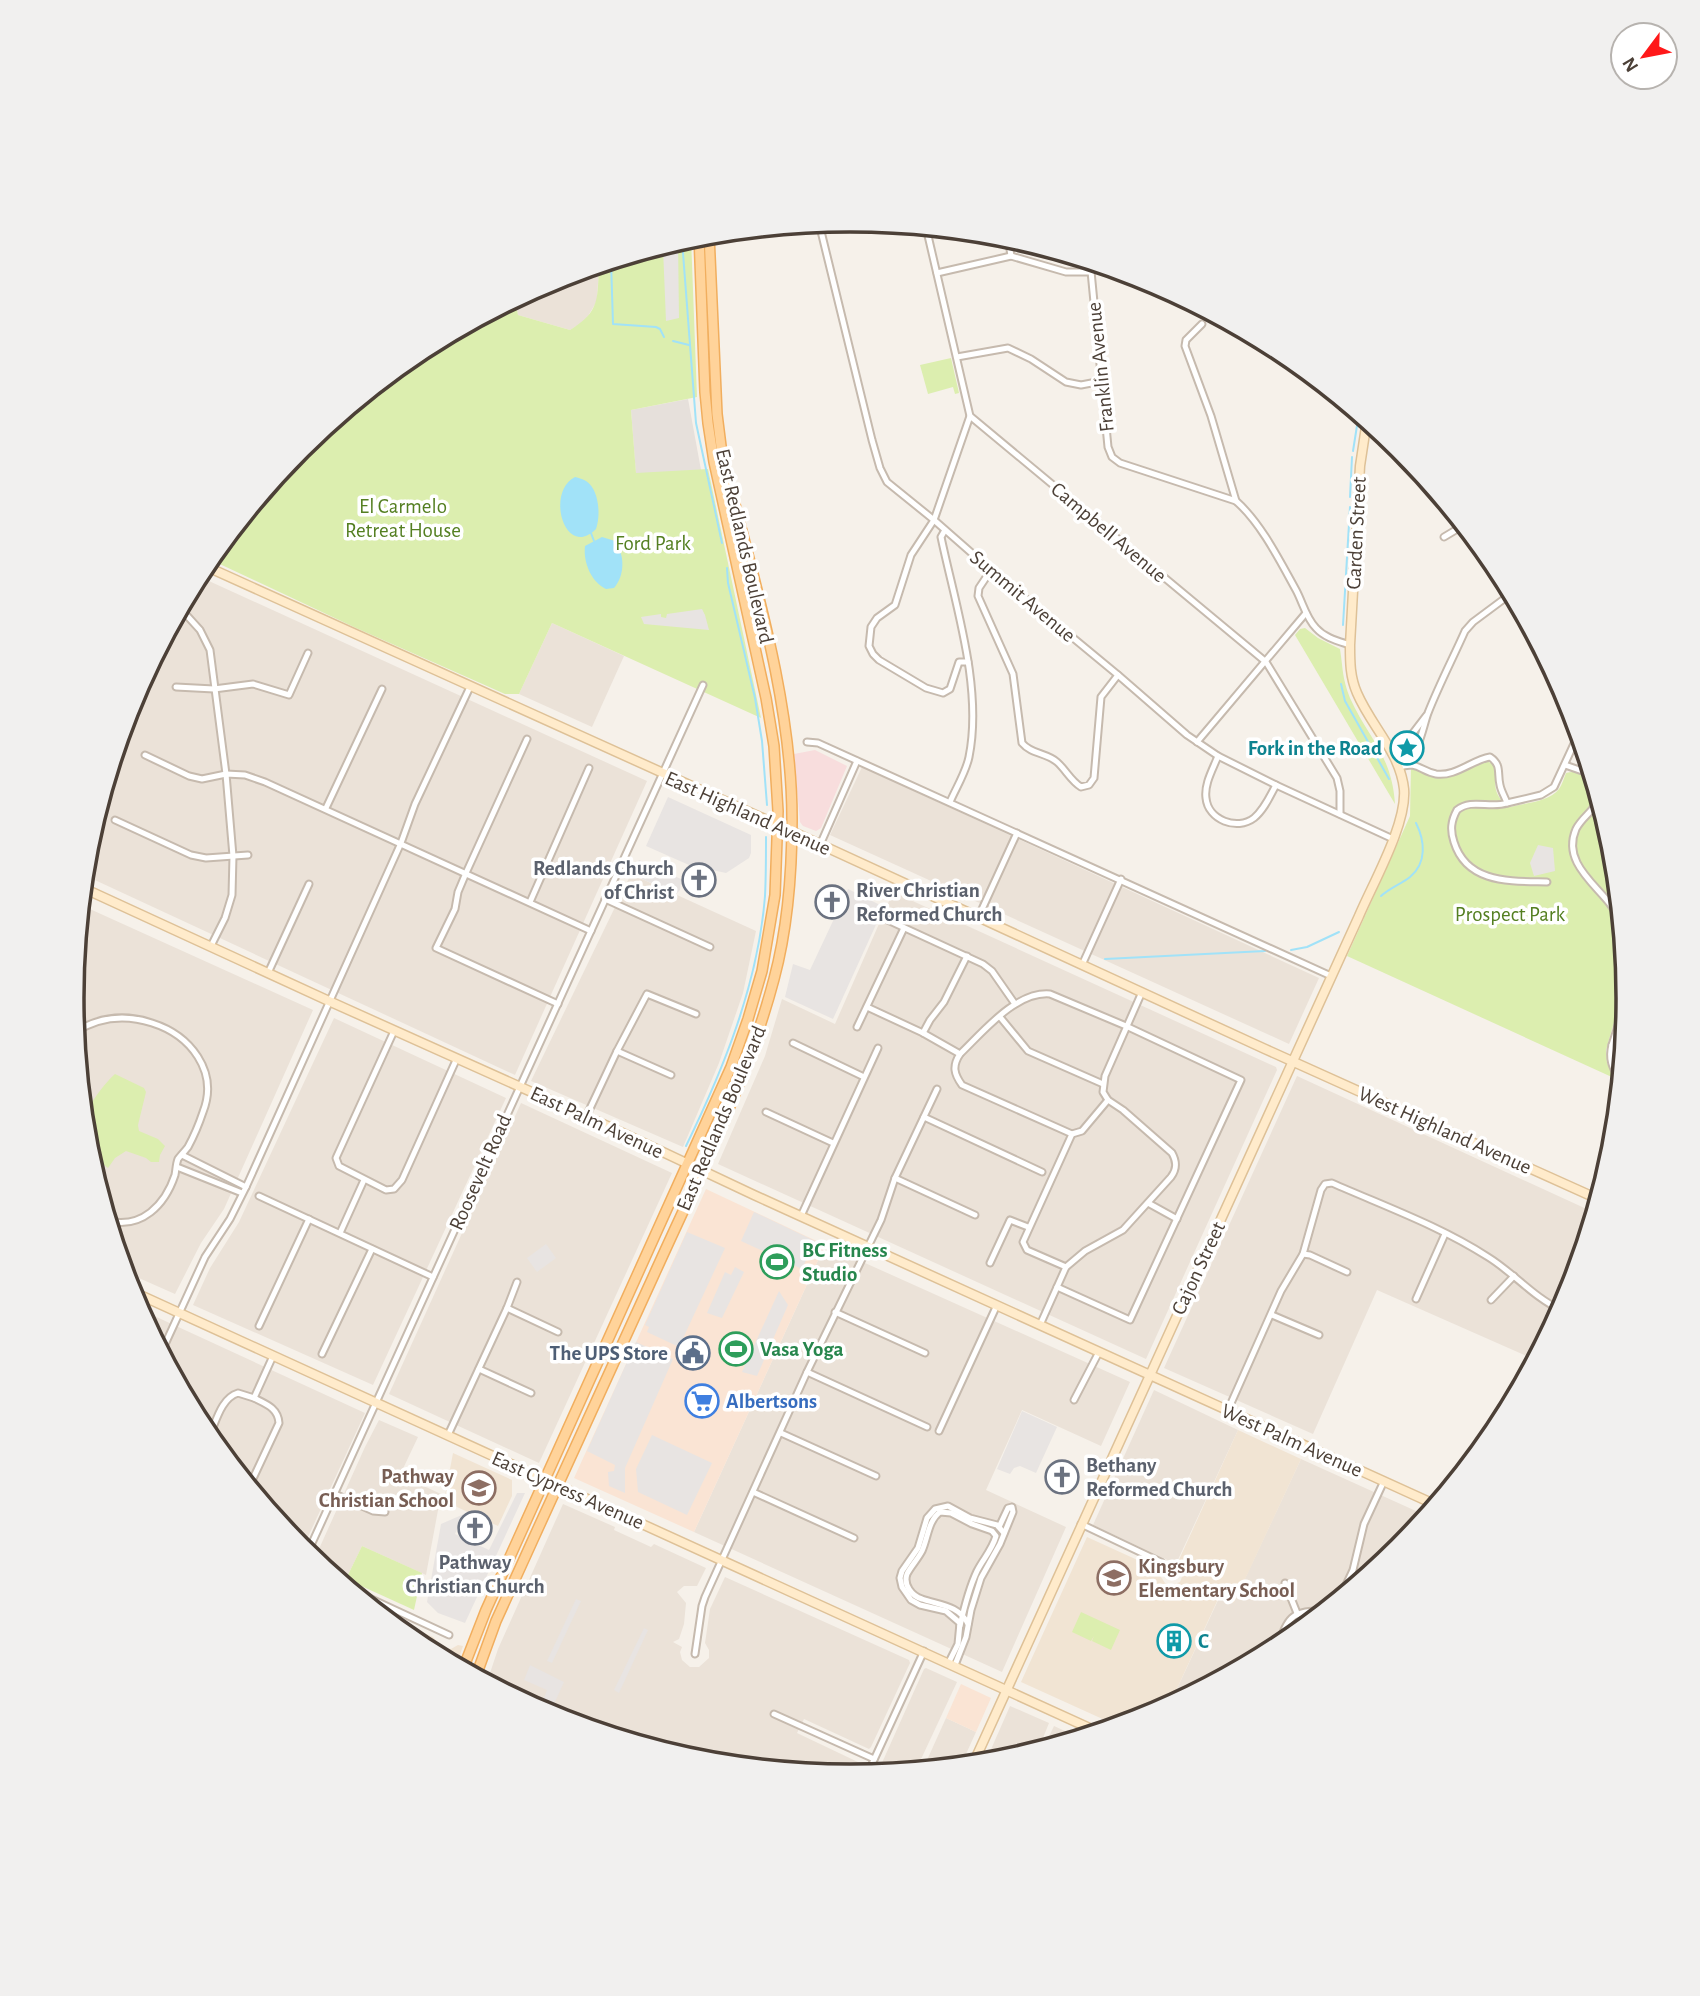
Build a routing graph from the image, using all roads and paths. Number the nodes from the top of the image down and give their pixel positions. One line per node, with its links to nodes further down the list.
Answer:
1 (822, 233): 15 (street, Summit Avenue)
2 (928, 237): 8 (street)
3 (710, 246): 57 (main road, East Redlands Boulevard)
4 (700, 247): 56 (main road, East Redlands Boulevard)
5 (1010, 249): 6 (street)
6 (1011, 256): 7 (street); 8 (street)
7 (1091, 272): 11 (street, Franklin Avenue)
8 (937, 273): 10 (street)
9 (1202, 324): 14 (street)
10 (957, 357): 11 (street); 12 (street)
11 (1102, 382): 14 (street, Franklin Avenue)
12 (970, 416): 15 (street); 27 (street, Campbell Avenue)
13 (1365, 431): 24 (street, Garden Street)
14 (1236, 501): 22 (street)
15 (934, 520): 16 (street, Summit Avenue); 26 (street)
16 (945, 530): 20 (street, Summit Avenue); 26 (street)
17 (1456, 530): 18 (street)
18 (1444, 537)
19 (214, 570): 31 (street, East Highland Avenue)
20 (991, 570): 28 (street, Summit Avenue); 28 (street)
21 (1503, 599): 34 (street)
22 (1306, 613): 24 (street); 27 (street)
23 (187, 616): 32 (street)
24 (1350, 645): 39 (street)
25 (308, 653): 32 (street)
26 (968, 662): 50 (street)
27 (1266, 662): 37 (street); 54 (street, Campbell Avenue)
28 (1118, 675): 37 (street, Summit Avenue)
29 (703, 685): 48 (street, Roosevelt Road)
30 (176, 687): 32 (street)
31 (470, 687): 48 (street, East Highland Avenue); 60 (street)
32 (214, 689): 47 (street)
33 (382, 689): 52 (street)
34 (1428, 714): 39 (street); 44 (street)
35 (527, 739): 64 (street)
36 (807, 742): 42 (street)
37 (1197, 742): 41 (street, Summit Avenue)
38 (1573, 747): 43 (street)
39 (1390, 749): 44 (street, Cajon Street)
40 (145, 755): 47 (street)
41 (1218, 756): 49 (street, Summit Avenue); 49 (street)
42 (857, 761): 50 (street); 61 (street)
43 (1565, 765): 46 (street); 51 (street)
44 (1399, 767): 51 (street); 59 (street, Cajon Street)
45 (589, 768): 70 (street)
46 (1581, 770)
47 (226, 774): 52 (street); 63 (street)
48 (663, 774): 56 (street, East Highland Avenue); 69 (street, Roosevelt Road)
49 (1276, 785): 54 (street, Summit Avenue)
50 (950, 802): 58 (street)
51 (1507, 803): 66 (street)
52 (326, 808): 60 (street)
53 (1592, 811): 71 (street)
54 (1340, 814): 59 (street, Summit Avenue)
55 (115, 820): 63 (street)
56 (778, 825): 57 (street, East Highland Avenue); 115 (main road, East Redlands Boulevard)
57 (791, 831): 61 (street, East Highland Avenue); 117 (main road, East Redlands Boulevard)
58 (1017, 833): 65 (street); 73 (street)
59 (1393, 839): 81 (street, Cajon Street)
60 (401, 843): 64 (street); 83 (street)
61 (820, 845): 73 (street, East Highland Avenue)
62 (248, 855): 63 (street)
63 (233, 856): 76 (street)
64 (466, 873): 70 (street); 84 (street)
65 (1121, 879): 79 (street); 81 (street)
66 (1547, 882)
67 (309, 884): 80 (street)
68 (92, 892): 76 (street, East Palm Avenue)
69 (605, 899): 75 (street, Roosevelt Road); 77 (street)
70 (530, 902): 75 (street)
71 (1610, 903)
72 (881, 917): 74 (street)
73 (978, 918): 79 (street, East Highland Avenue)
74 (904, 928): 78 (street); 86 (street)
75 (591, 931): 84 (street, Roosevelt Road)
76 (211, 946): 80 (street, East Palm Avenue)
77 (710, 947)
78 (967, 956): 85 (street); 93 (street)
79 (1082, 965): 82 (street, East Highland Avenue)
80 (268, 974): 83 (street, East Palm Avenue)
81 (1331, 976): 101 (street, Cajon Street)
82 (1142, 992): 91 (street); 101 (street, East Highland Avenue)
83 (331, 1002): 92 (street, East Palm Avenue); 121 (street)
84 (558, 1004): 106 (street, Roosevelt Road)
85 (1015, 1004): 88 (street); 91 (street)
86 (867, 1007): 90 (street); 93 (street)
87 (696, 1014): 98 (street)
88 (1000, 1017): 99 (street); 105 (street)
89 (85, 1027): 114 (street)
90 (857, 1027)
91 (1126, 1027): 105 (street); 128 (street)
92 (394, 1031): 100 (street, East Palm Avenue); 120 (street)
93 (923, 1034): 99 (street)
94 (1614, 1036): 96 (street)
95 (793, 1043): 104 (street)
96 (1612, 1045): 102 (street)
97 (878, 1048): 104 (street)
98 (617, 1051): 103 (street); 110 (street)
99 (960, 1054): 112 (street)
100 (457, 1058): 106 (street, East Palm Avenue); 120 (street)
101 (1292, 1061): 122 (street, West Highland Avenue); 163 (street, Cajon Street)
102 (1612, 1065)
103 (671, 1075)
104 (864, 1077): 113 (street)
105 (1103, 1084): 108 (street)
106 (519, 1086): 110 (street, East Palm Avenue); 140 (street, Roosevelt Road)
107 (937, 1089): 111 (street)
108 (1108, 1100): 112 (street); 124 (street)
109 (766, 1112): 113 (street)
110 (586, 1117): 115 (street, East Palm Avenue)
111 (924, 1118): 118 (street); 119 (street)
112 (1072, 1134): 130 (street)
113 (833, 1143): 126 (street)
114 (182, 1155): 116 (street); 121 (street)
115 (688, 1164): 117 (street, East Palm Avenue); 176 (main road, East Redlands Boulevard)
116 (177, 1167): 121 (street); 129 (street)
117 (701, 1171): 126 (street, East Palm Avenue); 178 (main road, East Redlands Boulevard)
118 (1042, 1172)
119 (895, 1178): 125 (street); 133 (street)
120 (365, 1180): 131 (street)
121 (244, 1190): 150 (street)
122 (1590, 1195)
123 (259, 1196): 127 (street)
124 (1148, 1203): 128 (street); 137 (street)
125 (975, 1215)
126 (801, 1216): 133 (street, East Palm Avenue)
127 (309, 1219): 131 (street); 152 (street)
128 (1177, 1219): 142 (street)
129 (118, 1222)
130 (1028, 1227): 136 (street); 137 (street)
131 (340, 1233): 134 (street)
132 (1445, 1234): 135 (street); 139 (street); 144 (street)
133 (868, 1247): 146 (street, East Palm Avenue); 149 (street)
134 (372, 1248): 140 (street); 159 (street)
135 (1303, 1254): 138 (street); 151 (street)
136 (990, 1263)
137 (1066, 1267): 142 (street)
138 (1347, 1272)
139 (1514, 1276): 145 (street); 147 (street)
140 (433, 1277): 167 (street, Roosevelt Road)
141 (517, 1282): 148 (street)
142 (1057, 1287): 153 (street)
143 (145, 1297): 150 (street, East Cypress Avenue)
144 (1416, 1299)
145 (1491, 1300)
146 (997, 1305): 153 (street, East Palm Avenue); 171 (street)
147 (1551, 1305)
148 (507, 1308): 154 (street); 161 (street)
149 (835, 1312): 158 (street); 162 (street)
150 (179, 1313): 156 (street); 160 (street, East Cypress Avenue)
151 (1272, 1315): 155 (street); 168 (street)
152 (259, 1325)
153 (1040, 1325): 157 (street, East Palm Avenue)
154 (558, 1332)
155 (1319, 1335)
156 (166, 1342)
157 (1099, 1352): 163 (street, East Palm Avenue); 166 (street)
158 (925, 1353)
159 (322, 1354)
160 (273, 1356): 165 (street); 167 (street, East Cypress Avenue)
161 (479, 1369): 164 (street); 173 (street)
162 (807, 1372): 170 (street); 172 (street)
163 (1149, 1374): 168 (street, West Palm Avenue); 183 (street, Cajon Street)
164 (531, 1393)
165 (254, 1398): 169 (street); 175 (street)
166 (1074, 1400)
167 (376, 1403): 173 (street, East Cypress Avenue); 180 (street, Roosevelt Road)
168 (1228, 1411): 177 (street, West Palm Avenue)
169 (214, 1425)
170 (927, 1427)
171 (939, 1431)
172 (780, 1433): 174 (street); 179 (street)
173 (448, 1435): 176 (street, East Cypress Avenue)
174 (876, 1476)
175 (253, 1478)
176 (544, 1480): 178 (street, East Cypress Avenue); 203 (main road, East Redlands Boulevard)
177 (1384, 1481): 181 (street, West Palm Avenue); 191 (street)
178 (556, 1486): 189 (street, East Cypress Avenue); 205 (main road, East Redlands Boulevard)
179 (753, 1492): 187 (street); 189 (street)
180 (335, 1494): 182 (street); 188 (street, Roosevelt Road)
181 (1428, 1501)
182 (385, 1512)
183 (1081, 1524): 190 (street); 206 (street, Cajon Street)
184 (999, 1527): 185 (street); 185 (street); 186 (street); 198 (street)
185 (1004, 1533): 197 (street)
186 (996, 1536): 196 (street); 196 (street)
187 (854, 1538)
188 (312, 1544)
189 (722, 1561): 201 (street, East Cypress Avenue); 202 (street)
190 (1173, 1573)
191 (1349, 1579)
192 (1285, 1583): 195 (street)
193 (382, 1604): 200 (street)
194 (1311, 1610): 195 (street)
195 (1297, 1613): 199 (street)
196 (962, 1614): 197 (street); 198 (street)
197 (968, 1624): 204 (street)
198 (960, 1626): 204 (street)
199 (1285, 1629)
200 (449, 1634)
201 (924, 1651): 204 (street, East Cypress Avenue); 210 (street)
202 (695, 1654)
203 (466, 1661)
204 (952, 1664): 206 (street, East Cypress Avenue)
205 (479, 1668)
206 (1006, 1690): 208 (street, East Cypress Avenue); 209 (street, Cajon Street)
207 (774, 1714): 210 (street)
208 (1085, 1726)
209 (978, 1752)
210 (874, 1759): 211 (street)
211 (872, 1763)

